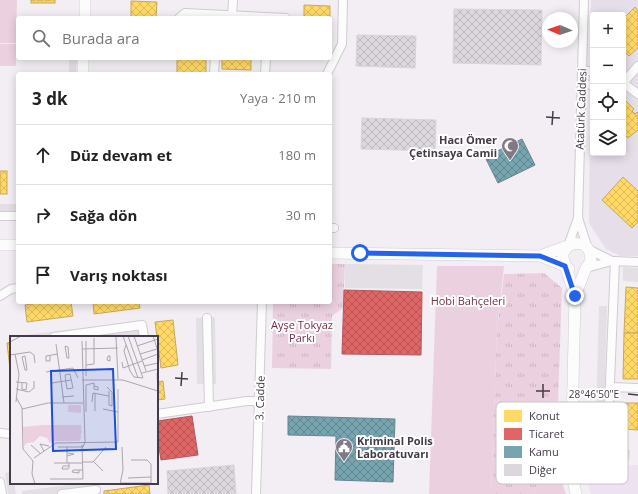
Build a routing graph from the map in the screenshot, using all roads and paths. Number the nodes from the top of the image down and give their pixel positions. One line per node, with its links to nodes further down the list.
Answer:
1 (85, 0): 5 (street)
2 (233, 0): 7 (street)
3 (343, 0): 17 (street)
4 (584, 0): 12 (street, Atatürk Caddesi)
5 (85, 16)
6 (181, 16): 7 (street)
7 (232, 16)
8 (83, 60): 14 (street)
9 (215, 60): 15 (street)
10 (266, 60): 16 (street)
11 (638, 66): 18 (street)
12 (582, 70): 13 (street); 19 (street, Atatürk Caddesi)
13 (590, 71)
14 (83, 72)
15 (214, 72)
16 (265, 72)
17 (328, 72)
18 (626, 80)
19 (582, 84): 21 (street); 25 (street, Atatürk Caddesi)
20 (624, 84): 22 (street)
21 (590, 85)
22 (638, 94)
23 (0, 216): 24 (street)
24 (16, 216)
25 (578, 218): 28 (street); 29 (street)
26 (0, 245): 27 (street)
27 (16, 245)
28 (568, 246): 29 (street); 31 (street); 34 (street)
29 (588, 249): 32 (street); 35 (street)
30 (332, 253): 31 (street)
31 (540, 256): 34 (street)
32 (613, 261): 33 (street); 35 (street); 44 (street)
33 (638, 262)
34 (565, 266): 35 (street); 38 (street)
35 (586, 268): 38 (street)
36 (16, 288): 37 (street)
37 (0, 296)
38 (575, 296): 47 (street)
39 (262, 304): 46 (street, 3. Cadde)
40 (207, 318): 49 (street)
41 (78, 335): 42 (street); 43 (street)
42 (66, 336)
43 (144, 336)
44 (610, 388): 45 (street); 48 (street)
45 (638, 388)
46 (260, 401): 49 (street); 57 (street, 3. Cadde)
47 (573, 402)
48 (609, 402)
49 (209, 408): 50 (street)
50 (158, 414)
51 (0, 433): 52 (street)
52 (10, 434)
53 (0, 482): 55 (street)
54 (96, 489): 56 (street)
55 (2, 494)
56 (62, 494)
57 (256, 494)

